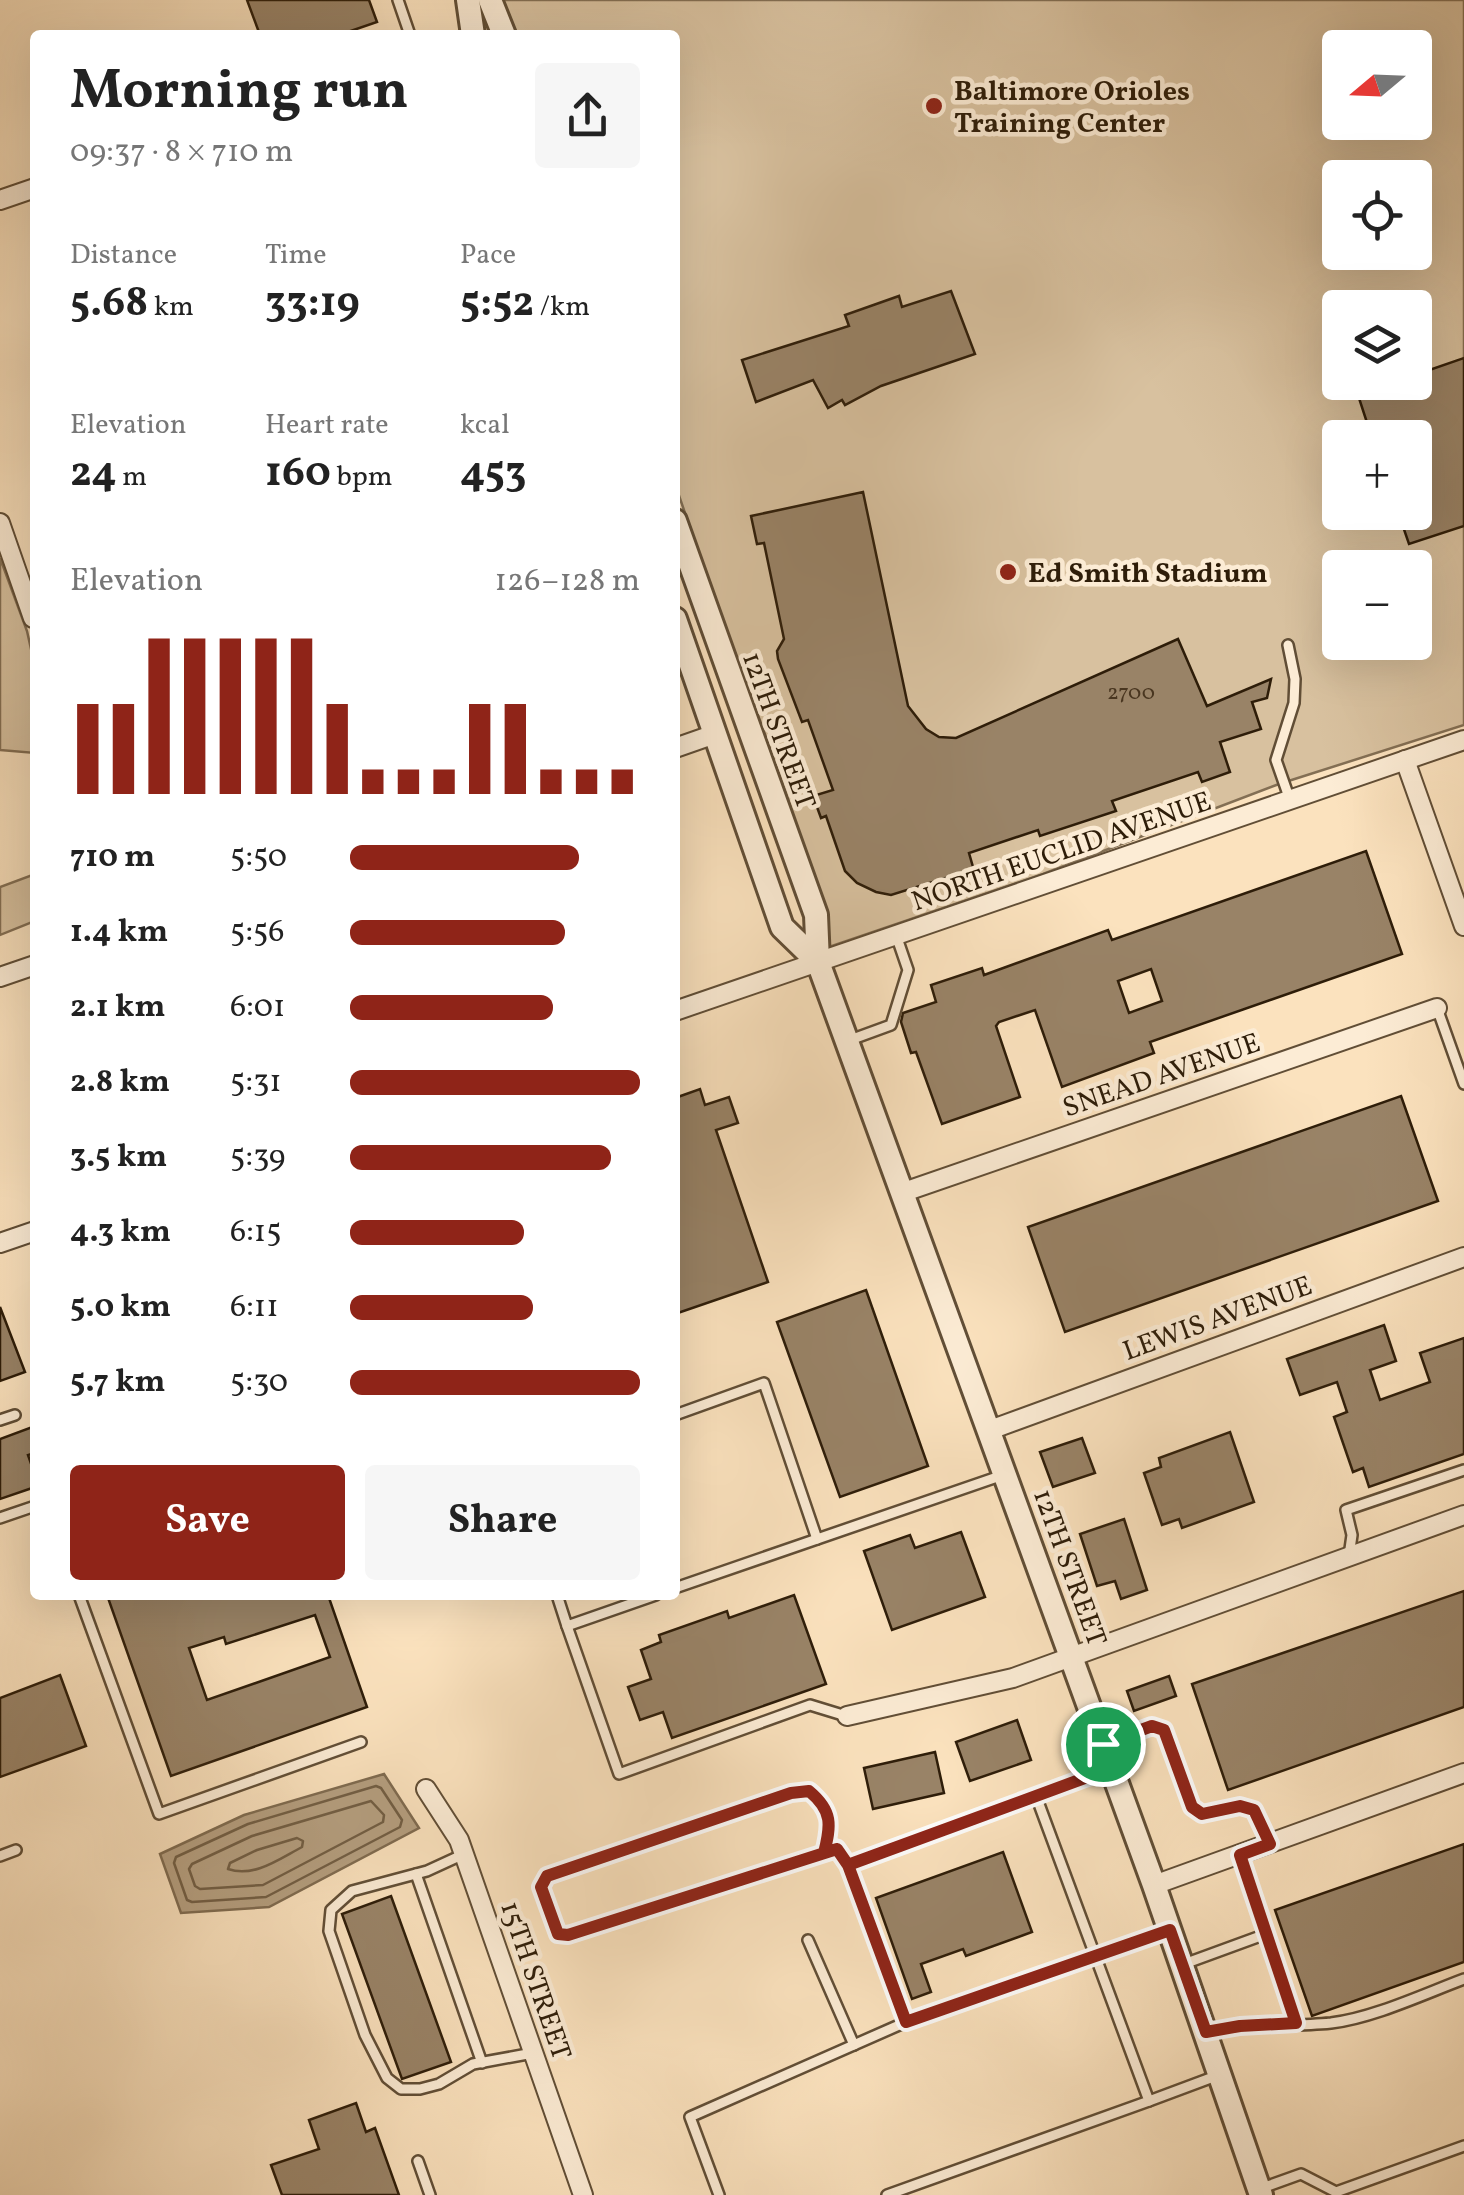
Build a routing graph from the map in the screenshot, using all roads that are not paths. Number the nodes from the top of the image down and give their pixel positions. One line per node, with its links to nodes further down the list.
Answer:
1 (398, 0): 4 (lane)
2 (468, 0): 5 (street)
3 (490, 0): 6 (street)
4 (408, 30)
5 (472, 30)
6 (502, 30)
7 (30, 190): 8 (street)
8 (0, 200)
9 (0, 522): 11 (street)
10 (680, 535): 21 (street, 12TH STREET)
11 (30, 609)
12 (680, 632): 14 (street, 12TH STREET)
13 (1288, 645): 18 (lane)
14 (715, 734): 16 (street); 21 (street, 12TH STREET)
15 (1464, 740): 17 (street, NORTH EUCLID AVENUE)
16 (680, 746)
17 (1405, 760): 18 (street, NORTH EUCLID AVENUE); 19 (street)
18 (1290, 800): 20 (street, NORTH EUCLID AVENUE)
19 (1464, 926)
20 (896, 935): 21 (street, NORTH EUCLID AVENUE); 26 (lane)
21 (818, 962): 25 (street, NORTH EUCLID AVENUE); 26 (street, 12TH STREET)
22 (30, 967): 23 (street)
23 (0, 977)
24 (1436, 1008): 27 (lane); 28 (street, SNEAD AVENUE)
25 (680, 1009)
26 (848, 1041): 28 (street, 12TH STREET)
27 (1464, 1084)
28 (904, 1192): 35 (street, 12TH STREET)
29 (30, 1233): 30 (street)
30 (0, 1243)
31 (1464, 1257): 35 (street, LEWIS AVENUE)
32 (680, 1412): 41 (lane)
33 (15, 1414): 34 (lane)
34 (0, 1420)
35 (990, 1430): 37 (street, 12TH STREET)
36 (1464, 1470): 42 (lane)
37 (1006, 1474): 41 (lane); 48 (street, 12TH STREET)
38 (30, 1508): 40 (lane)
39 (1464, 1515): 42 (street)
40 (0, 1518)
41 (817, 1539): 43 (lane)
42 (1349, 1556): 48 (street)
43 (680, 1586)
44 (81, 1600): 50 (lane)
45 (559, 1600): 47 (lane)
46 (622, 1600): 47 (lane)
47 (567, 1626): 49 (lane)
48 (1072, 1656): 49 (street); 51 (street, 12TH STREET)
49 (847, 1716)
50 (361, 1742)
51 (1103, 1744): 52 (street, 12TH STREET); 56 (lane)
52 (1112, 1768): 55 (lane); 64 (street, 12TH STREET)
53 (1464, 1773): 56 (street)
54 (426, 1789): 59 (street, 15TH STREET)
55 (1036, 1796): 62 (lane); 68 (lane)
56 (1270, 1844): 60 (street)
57 (16, 1850): 61 (lane)
58 (824, 1853): 58 (lane); 62 (lane)
59 (464, 1854): 63 (lane); 75 (street, 15TH STREET)
60 (1240, 1855): 64 (street); 66 (lane)
61 (0, 1856)
62 (848, 1865): 71 (lane)
63 (416, 1874): 76 (lane); 76 (lane)
64 (1154, 1884): 65 (street, 12TH STREET)
65 (1170, 1930): 68 (lane); 69 (street, 12TH STREET)
66 (1266, 1934): 69 (lane); 72 (lane)
67 (808, 1940): 74 (lane)
68 (1095, 1955): 71 (lane); 78 (lane)
69 (1181, 1965): 73 (street, 12TH STREET)
70 (1464, 1979): 72 (lane)
71 (906, 2022): 74 (lane)
72 (1296, 2023): 73 (lane)
73 (1206, 2032): 77 (street, 12TH STREET)
74 (854, 2045): 85 (lane)
75 (534, 2053): 76 (lane); 84 (street, 15TH STREET)
76 (482, 2063)
77 (1220, 2074): 78 (lane); 81 (street, 12TH STREET)
78 (1149, 2101): 86 (lane)
79 (1464, 2146): 82 (lane)
80 (418, 2162): 83 (lane)
81 (1260, 2192): 82 (lane)
82 (1337, 2194)
83 (430, 2195)
84 (583, 2195)
85 (719, 2195)
86 (887, 2195)

